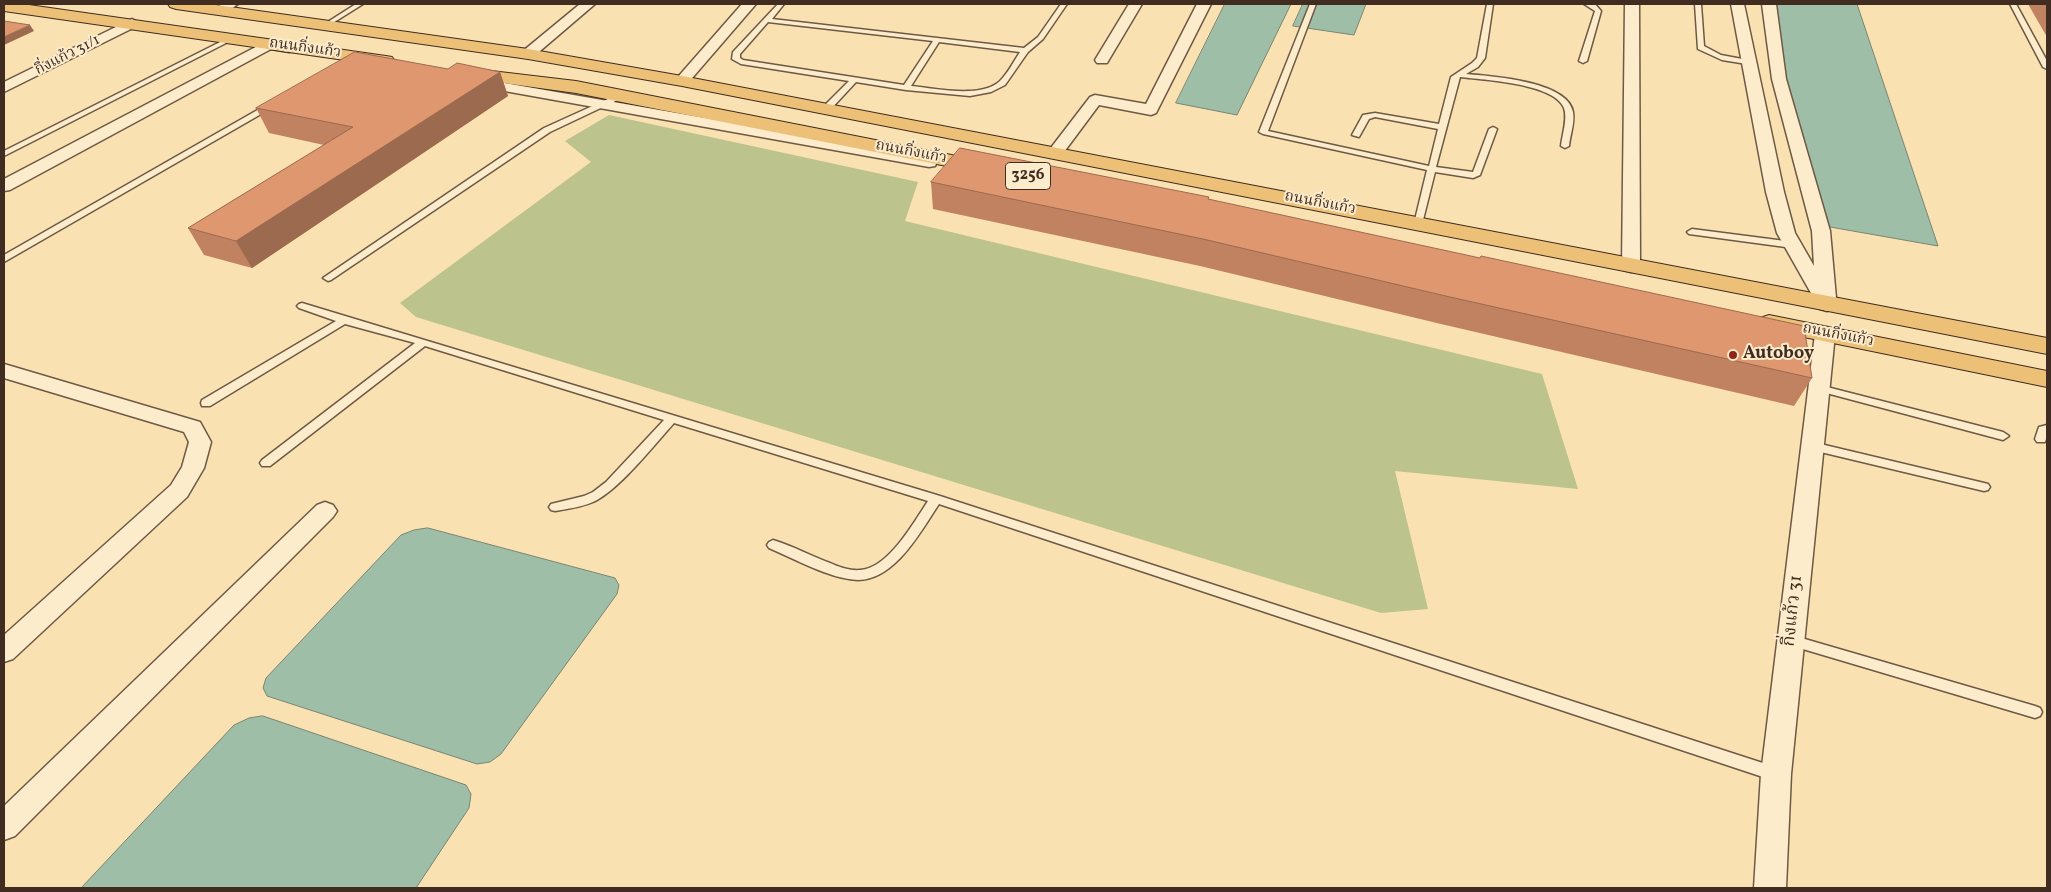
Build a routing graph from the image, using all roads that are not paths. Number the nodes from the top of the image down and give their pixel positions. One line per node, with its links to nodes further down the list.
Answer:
1 (180, 4): 18 (main road, ถนนกิ่งแก้ว / 3256)
2 (360, 4): 21 (lane)
3 (588, 4): 26 (street)
4 (748, 4): 34 (street)
5 (781, 4): 19 (lane)
6 (1064, 4): 25 (lane)
7 (1135, 4): 27 (street)
8 (1204, 4): 45 (street)
9 (1313, 4): 47 (lane)
10 (1490, 4): 33 (lane)
11 (1587, 4): 28 (lane)
12 (1632, 4): 54 (street)
13 (1698, 4): 29 (lane)
14 (1737, 4): 29 (street)
15 (1770, 4): 57 (street, กิ่งแก้ว 31)
16 (2013, 4): 31 (lane)
17 (4, 6): 20 (main road, ถนนกิ่งแก้ว)
18 (226, 7): 21 (main road, ถนนกิ่งแก้ว / 3256)
19 (766, 20): 23 (lane); 35 (lane)
20 (132, 23): 22 (main road, ถนนกิ่งแก้ว); 36 (street, กิ่งแก้ว 31/1)
21 (326, 25): 26 (main road, ถนนกิ่งแก้ว / 3256)
22 (230, 39): 24 (main road, ถนนกิ่งแก้ว); 46 (lane)
23 (938, 39): 25 (lane); 37 (lane)
24 (269, 44): 30 (main road, ถนนกิ่งแก้ว); 49 (street)
25 (1025, 50): 37 (lane)
26 (528, 54): 34 (main road, ถนนกิ่งแก้ว / 3256)
27 (1102, 60)
28 (1583, 61)
29 (1750, 63): 52 (street)
30 (403, 66)
31 (2047, 67)
32 (447, 74): 38 (main road, ถนนกิ่งแก้ว / 3256)
33 (1458, 74): 41 (lane); 44 (lane)
34 (682, 81): 40 (main road, ถนนกิ่งแก้ว / 3256)
35 (853, 81): 37 (lane); 40 (lane)
36 (4, 88)
37 (906, 88)
38 (613, 100): 48 (main road, ถนนกิ่งแก้ว / 3256); 55 (lane)
39 (275, 104): 53 (lane)
40 (827, 108): 45 (main road, ถนนกิ่งแก้ว / 3256)
41 (1443, 127): 43 (lane); 47 (lane)
42 (1492, 129): 47 (lane)
43 (1356, 135)
44 (1564, 146)
45 (1055, 153): 50 (main road, ถนนกิ่งแก้ว / 3256)
46 (4, 154)
47 (1432, 169): 50 (lane)
48 (1003, 173)
49 (4, 186)
50 (1418, 224): 54 (main road, ถนนกิ่งแก้ว / 3256)
51 (1692, 232): 52 (lane)
52 (1793, 245): 57 (street)
53 (4, 260)
54 (1631, 266): 57 (main road, ถนนกิ่งแก้ว / 3256)
55 (328, 278)
56 (302, 306): 59 (lane)
57 (1826, 317): 58 (main road, ถนนกิ่งแก้ว / 3256); 61 (main road, ถนนกิ่งแก้ว / 3256); 63 (main road, ถนนกิ่งแก้ว / 3256); 64 (street, กิ่งแก้ว 31)
58 (1747, 318)
59 (344, 320): 60 (lane); 65 (lane)
60 (423, 342): 66 (lane); 69 (lane)
61 (2047, 346)
62 (4, 371): 76 (street)
63 (2047, 379)
64 (1819, 388): 67 (lane); 68 (street, กิ่งแก้ว 31)
65 (206, 403)
66 (672, 418): 71 (lane); 72 (lane)
67 (2003, 436)
68 (1812, 446): 70 (lane); 75 (street, กิ่งแก้ว 31)
69 (266, 463)
70 (1984, 487)
71 (936, 499): 74 (lane); 78 (lane)
72 (555, 507)
73 (325, 511): 79 (street)
74 (773, 545)
75 (1791, 640): 77 (lane); 78 (street, กิ่งแก้ว 31)
76 (4, 651)
77 (2035, 712)
78 (1776, 774): 80 (street, กิ่งแก้ว 31)
79 (4, 826)
80 (1770, 888)

